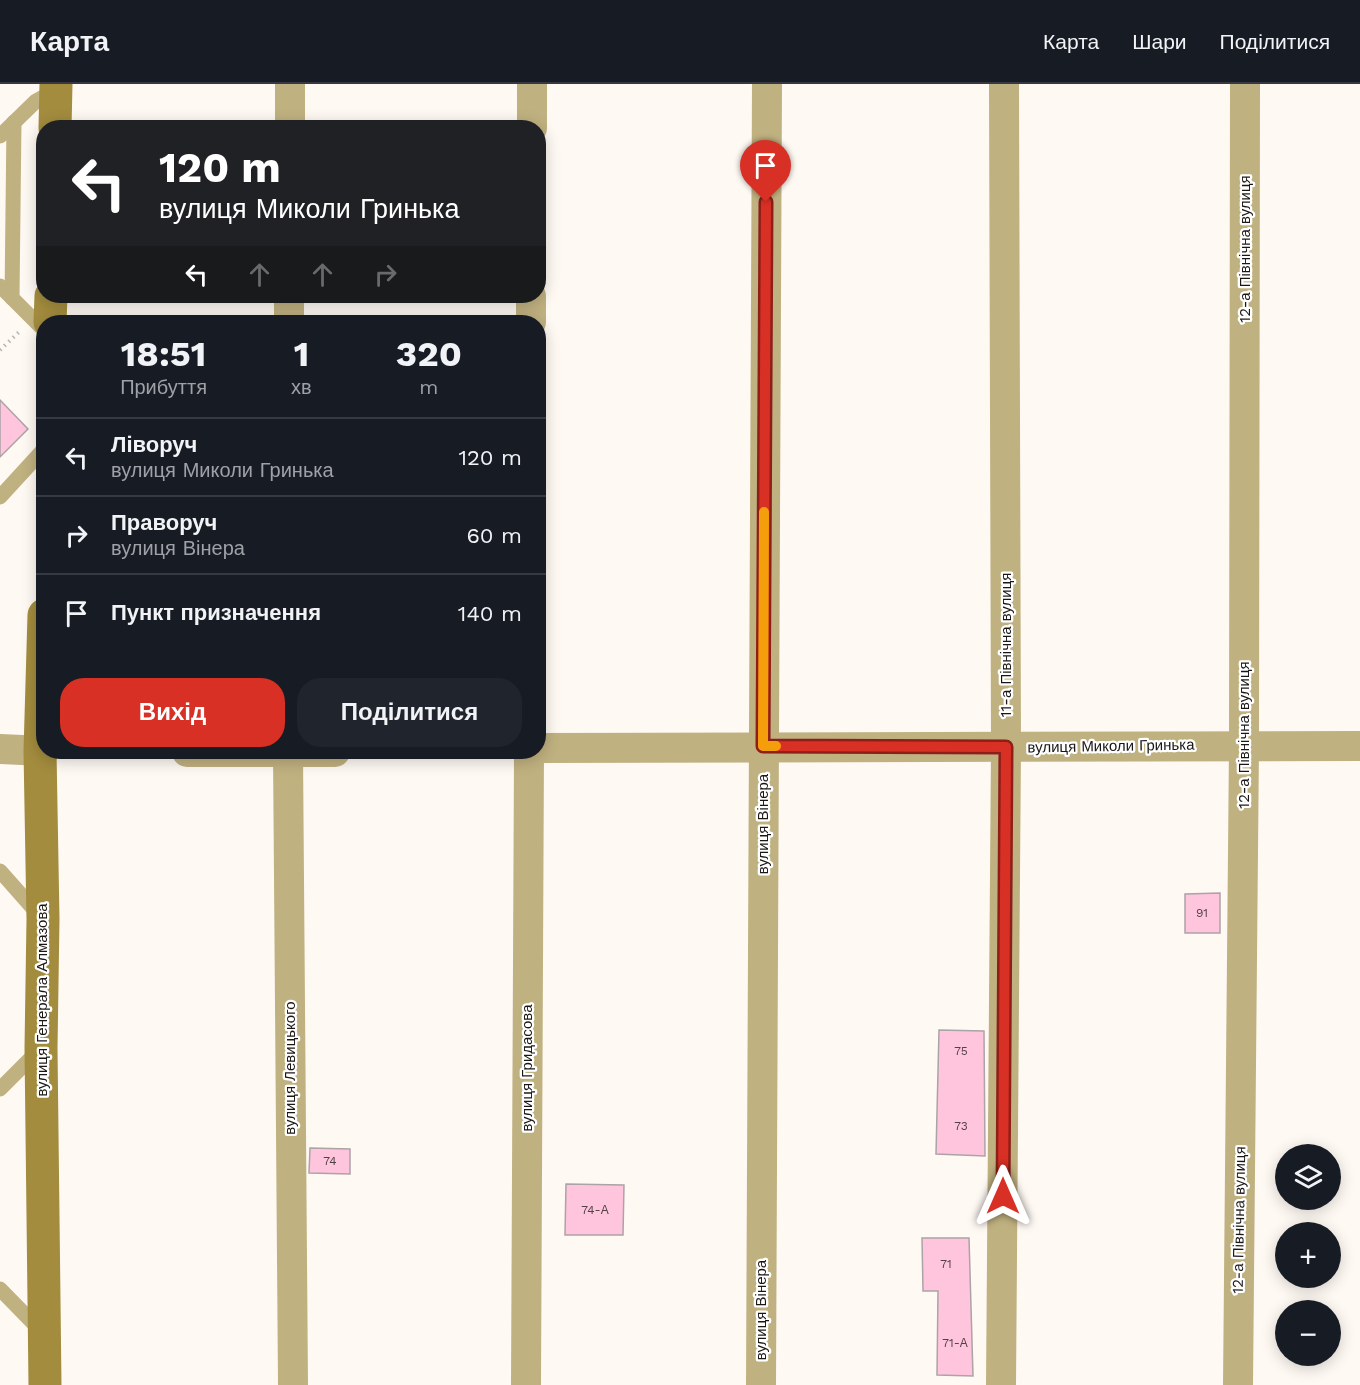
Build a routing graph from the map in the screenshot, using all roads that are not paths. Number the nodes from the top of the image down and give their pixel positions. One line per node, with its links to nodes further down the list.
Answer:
1 (290, 84): 8 (street)
2 (532, 84): 9 (street)
3 (767, 84): 18 (street, вулиця Вінера)
4 (1004, 84): 20 (street, 11-а Північна вулиця)
5 (1245, 84): 17 (street, 12-а Північна вулиця)
6 (56, 87): 7 (street); 10 (lane)
7 (55, 120)
8 (290, 120)
9 (532, 120)
10 (14, 123): 11 (lane); 13 (lane)
11 (0, 136)
12 (0, 286): 13 (lane)
13 (12, 298): 14 (lane)
14 (36, 322)
15 (36, 458): 16 (lane)
16 (0, 497)
17 (1244, 745): 19 (street, вулиця Миколи Гринька); 20 (street, вулиця Миколи Гринька); 38 (street, 12-а Північна вулиця)
18 (763, 746): 20 (street, вулиця Миколи Гринька); 21 (street, вулиця Миколи Гринька); 36 (street, вулиця Вінера)
19 (1360, 746)
20 (1006, 747): 37 (street, 11-а Північна вулиця)
21 (546, 748)
22 (0, 749): 23 (street)
23 (36, 751)
24 (42, 759): 28 (street, вулиця Генерала Алмазова)
25 (288, 759): 34 (street, вулиця Левицького)
26 (528, 759): 35 (street, вулиця Гридасова)
27 (0, 872): 28 (lane)
28 (43, 919): 29 (street, вулиця Генерала Алмазова)
29 (41, 1048): 30 (lane); 32 (street, вулиця Генерала Алмазова)
30 (0, 1089)
31 (0, 1288): 32 (lane)
32 (45, 1335): 33 (street, вулиця Генерала Алмазова)
33 (45, 1385)
34 (292, 1385)
35 (526, 1385)
36 (761, 1385)
37 (1001, 1385)
38 (1238, 1385)

